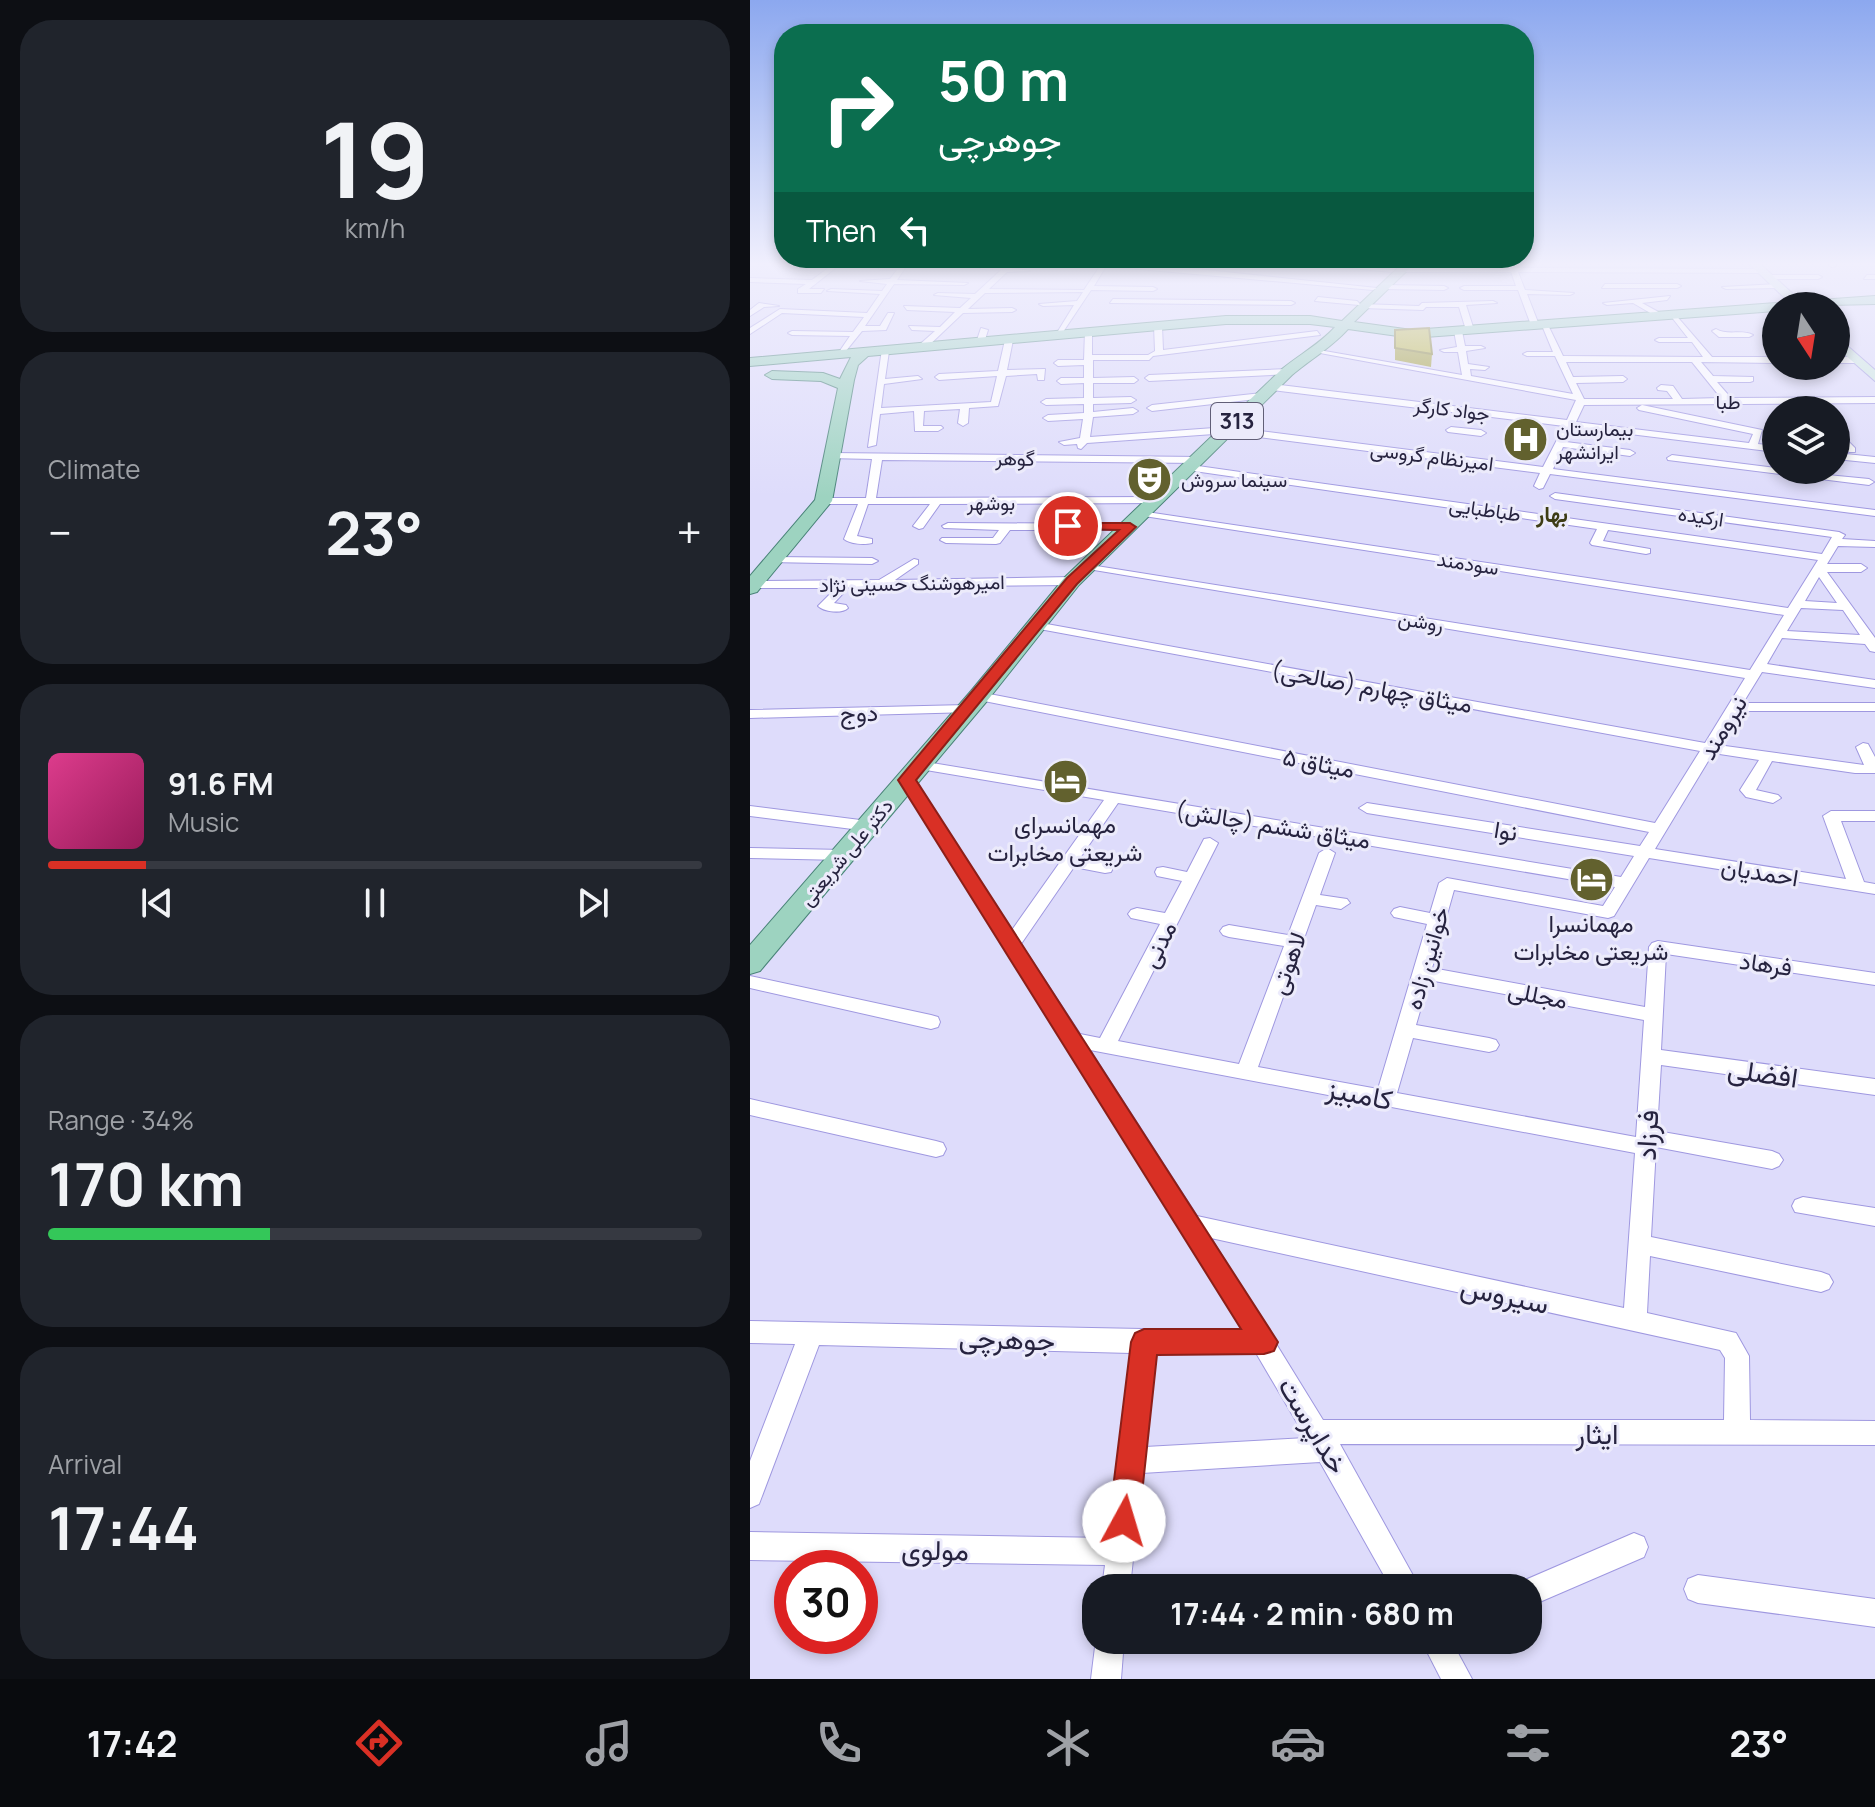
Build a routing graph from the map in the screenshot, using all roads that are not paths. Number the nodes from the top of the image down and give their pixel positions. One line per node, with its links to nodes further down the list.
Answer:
1 (851, 340): 22 (street)
2 (929, 340): 13 (street)
3 (960, 340): 13 (main road)
4 (1009, 340): 38 (street)
5 (1088, 340): 33 (street)
6 (1155, 340): 20 (street)
7 (1313, 340): 12 (main road)
8 (1331, 340): 12 (main road, دکتر علی شریعتی / 313)
9 (1463, 340): 15 (street)
10 (1550, 340): 23 (street)
11 (1694, 340): 25 (street)
12 (1317, 343): 20 (street, طبا); 36 (main road, دکتر علی شریعتی / 313); 42 (street, طبا)
13 (921, 348): 17 (main road)
14 (1481, 348): 15 (street)
15 (1462, 349): 16 (street); 31 (street)
16 (1444, 350)
17 (885, 351): 18 (main road); 50 (street)
18 (864, 352): 22 (main road); 51 (main road)
19 (1850, 353): 28 (main road)
20 (1153, 354): 33 (street, طبا)
21 (1527, 354): 23 (street)
22 (841, 355): 29 (main road)
23 (1560, 357): 24 (street); 48 (street)
24 (1695, 360): 25 (street); 35 (street)
25 (1710, 360): 26 (street)
26 (1762, 360)
27 (1850, 360): 28 (street)
28 (1857, 360): 40 (main road)
29 (750, 362)
30 (1058, 363): 33 (street)
31 (1465, 366): 32 (street); 42 (street)
32 (1485, 367)
33 (1087, 368): 36 (street); 47 (street); 49 (street); 59 (street)
34 (1651, 370): 35 (street)
35 (1704, 370): 45 (street)
36 (1287, 372): 53 (main road, دکتر علی شریعتی / 313)
37 (750, 374): 51 (main road)
38 (1002, 374): 39 (street); 41 (street); 66 (street)
39 (939, 377)
40 (1875, 377)
41 (1041, 378)
42 (1467, 378): 56 (street, طبا)
43 (918, 379): 50 (street)
44 (1623, 379): 48 (street)
45 (1711, 379): 46 (street); 61 (street)
46 (1750, 379)
47 (1134, 380)
48 (1570, 380): 56 (street)
49 (1061, 381)
50 (881, 382): 69 (street)
51 (846, 386): 90 (main road)
52 (1661, 388): 65 (street)
53 (1267, 392): 54 (street, جواد کارگر); 67 (street, جواد کارگر); 78 (main road, دکتر علی شریعتی / 313)
54 (1365, 399): 71 (street); 76 (street, جواد کارگر)
55 (1131, 400): 59 (street)
56 (1580, 400): 64 (street, طبا); 76 (street)
57 (1850, 400): 58 (street, طبا)
58 (1875, 400)
59 (1087, 401): 63 (street); 73 (street)
60 (1713, 401): 61 (street, طبا); 65 (street, طبا); 72 (street)
61 (1728, 401): 62 (street, طبا)
62 (1762, 401)
63 (1046, 402)
64 (1610, 402): 65 (street, طبا); 85 (street)
65 (1680, 402)
66 (965, 406): 68 (street); 75 (street)
67 (1152, 408)
68 (919, 409): 69 (street); 77 (street)
69 (876, 411): 84 (street)
70 (1133, 411): 73 (street)
71 (1352, 412)
72 (1723, 415)
73 (1087, 416): 74 (street); 81 (street)
74 (1048, 418)
75 (963, 423)
76 (1569, 424): 83 (street); 85 (street, جواد کارگر)
77 (938, 428)
78 (1228, 430): 81 (street, امیرنظام گروسی); 96 (main road, دکتر علی شریعتی / 313); 98 (street, امیرنظام گروسی)
79 (1451, 430): 80 (street)
80 (1481, 433)
81 (1085, 439): 82 (street); 93 (street)
82 (1064, 442)
83 (1560, 444): 89 (street); 98 (street)
84 (871, 445)
85 (1752, 446): 86 (street, جواد کارگر)
86 (1762, 447)
87 (1850, 448): 88 (street)
88 (1852, 450)
89 (1630, 453)
90 (832, 456): 91 (street, گوهر); 105 (main road)
91 (877, 457): 93 (street, گوهر); 104 (street)
92 (1850, 457): 95 (street)
93 (1068, 458): 96 (street, گوهر)
94 (1672, 458): 97 (street)
95 (1875, 460)
96 (1195, 464): 108 (main road, دکتر علی شریعتی / 313); 113 (street, طباطبایی)
97 (1762, 469)
98 (1546, 471): 102 (street); 107 (street, امیرنظام گروسی)
99 (1850, 480): 100 (street)
100 (1869, 482)
101 (1780, 484): 107 (street)
102 (1539, 486)
103 (1555, 496): 117 (street, ارکیده)
104 (869, 500): 105 (street, بوشهر); 106 (street, بوشهر); 116 (street)
105 (823, 501): 120 (main road)
106 (937, 501): 108 (street, بوشهر); 110 (street)
107 (1777, 501): 109 (street, امیرنظام گروسی)
108 (1151, 506): 114 (main road, دکتر علی شریعتی / 313); 131 (street, سودمند)
109 (1875, 513)
110 (919, 526)
111 (948, 526): 112 (street)
112 (1007, 526): 114 (street); 115 (street)
113 (1604, 526): 119 (street); 123 (street, طباطبایی)
114 (1130, 527): 125 (main road, دکتر علی شریعتی / 313)
115 (946, 540)
116 (868, 541)
117 (1835, 542): 118 (street); 123 (street, نیرومند)
118 (1875, 544)
119 (1646, 551)
120 (773, 560): 121 (street); 128 (main road)
121 (872, 561)
122 (914, 562): 126 (street)
123 (1822, 563): 124 (street, طباطبایی); 129 (street); 131 (street, نیرومند)
124 (1861, 568)
125 (1080, 573): 126 (street, امیرهوشنگ حسینی نژاد); 134 (main road, دکتر علی شریعتی / 313); 137 (street, روشن)
126 (882, 583): 127 (street, امیرهوشنگ حسینی نژاد)
127 (846, 584): 128 (street, امیرهوشنگ حسینی نژاد); 130 (street)
128 (751, 586)
129 (1846, 607): 131 (street, سودمند); 132 (street)
130 (842, 608)
131 (1795, 608): 135 (street, نیرومند)
132 (1857, 622): 133 (street); 136 (street)
133 (1875, 622)
134 (1034, 624): 139 (main road, دکتر علی شریعتی / 313); 144 (street, میثاق چهارم (صالحی))
135 (1779, 634): 136 (street); 137 (street, نیرومند)
136 (1872, 644)
137 (1756, 671): 138 (street, روشن); 140 (street, نیرومند)
138 (1875, 684)
139 (973, 702): 142 (street, دوج); 147 (main road, دکتر علی شریعتی / 313); 154 (street, میثاق ۵)
140 (1734, 707): 141 (street); 144 (street, نیرومند)
141 (1875, 707)
142 (750, 714)
143 (1863, 747): 146 (street)
144 (1709, 748): 145 (street, میثاق چهارم (صالحی)); 154 (street, نیرومند)
145 (1768, 756): 146 (street, میثاق چهارم (صالحی)); 149 (street)
146 (1874, 769)
147 (914, 772): 148 (street, میثاق ششم (چالش)); 153 (main road, دکتر علی شریعتی / 313); 175 (street, خداپرست)
148 (1114, 797): 160 (street); 164 (street, میثاق ششم (چالش))
149 (1773, 798)
150 (1367, 808): 156 (street, نوا)
151 (750, 811): 153 (street)
152 (1875, 816): 165 (street)
153 (868, 826): 159 (main road, دکتر علی شریعتی / 313)
154 (1659, 829): 156 (street, نیرومند)
155 (1210, 843): 163 (street, مدنی)
156 (1645, 852): 164 (street, نیرومند); 165 (street, احمدیان)
157 (750, 853): 159 (street)
158 (1327, 853): 166 (street, لاهوتی)
159 (843, 855): 177 (main road, دکتر علی شریعتی / 313)
160 (1070, 861): 161 (street); 175 (street)
161 (1105, 868)
162 (1163, 872): 163 (street)
163 (1192, 878): 171 (street, مدنی)
164 (1626, 883): 168 (street, نیرومند)
165 (1866, 888)
166 (1311, 899): 167 (street); 174 (street, لاهوتی)
167 (1341, 903)
168 (1608, 912): 172 (street, خوانین زاده)
169 (1400, 913): 172 (street)
170 (1137, 914): 171 (street)
171 (1170, 920): 184 (street, مدنی)
172 (1437, 920): 178 (street, خوانین زاده)
173 (1229, 931): 174 (street)
174 (1295, 942): 187 (street, لاهوتی)
175 (1012, 944): 183 (street, خداپرست)
176 (1658, 947): 179 (street, فرهاد); 180 (street, فرزاد)
177 (751, 966): 181 (street)
178 (1422, 972): 180 (street, مجللی); 182 (street, خوانین زاده)
179 (1875, 979)
180 (1654, 1015): 186 (street, فرزاد)
181 (931, 1022)
182 (1406, 1030): 185 (street); 189 (street, خوانین زاده)
183 (1074, 1040): 184 (street, کامبیز); 196 (street, خداپرست)
184 (1106, 1045): 187 (street, کامبیز)
185 (1489, 1045)
186 (1651, 1056): 188 (street, افضلی); 191 (street, فرزاد)
187 (1246, 1072): 189 (street, کامبیز)
188 (1875, 1087)
189 (1386, 1098): 191 (street, کامبیز)
190 (750, 1107): 192 (street)
191 (1646, 1142): 193 (street, کامبیز); 197 (street, فرزاد)
192 (936, 1149)
193 (1772, 1160)
194 (1803, 1206): 195 (street)
195 (1875, 1217)
196 (1189, 1224): 199 (street, سیروس); 203 (street, خداپرست)
197 (1639, 1244): 198 (street); 199 (street, فرزاد)
198 (1821, 1282)
199 (1635, 1322): 204 (street, سیروس)
200 (750, 1332): 201 (street, جوهرچی)
201 (812, 1332): 202 (street, جوهرچی); 208 (street)
202 (1144, 1342): 203 (street, جوهرچی); 207 (street)
203 (1264, 1342): 206 (street, خداپرست)
204 (1737, 1433): 205 (street, ایثار); 206 (street, ایثار)
205 (1875, 1433)
206 (1324, 1441): 207 (street, ایثار); 213 (street, خداپرست)
207 (1131, 1461): 211 (street)
208 (752, 1482)
209 (750, 1546): 211 (street, مولوی)
210 (1634, 1547): 214 (street)
211 (1120, 1552): 212 (street)
212 (1118, 1574)
213 (1398, 1574)
214 (1542, 1587)
215 (1698, 1589): 216 (street)
216 (1875, 1613)
217 (1109, 1654): 219 (street)
218 (1443, 1654): 220 (street)
219 (1106, 1679)
220 (1457, 1679)

